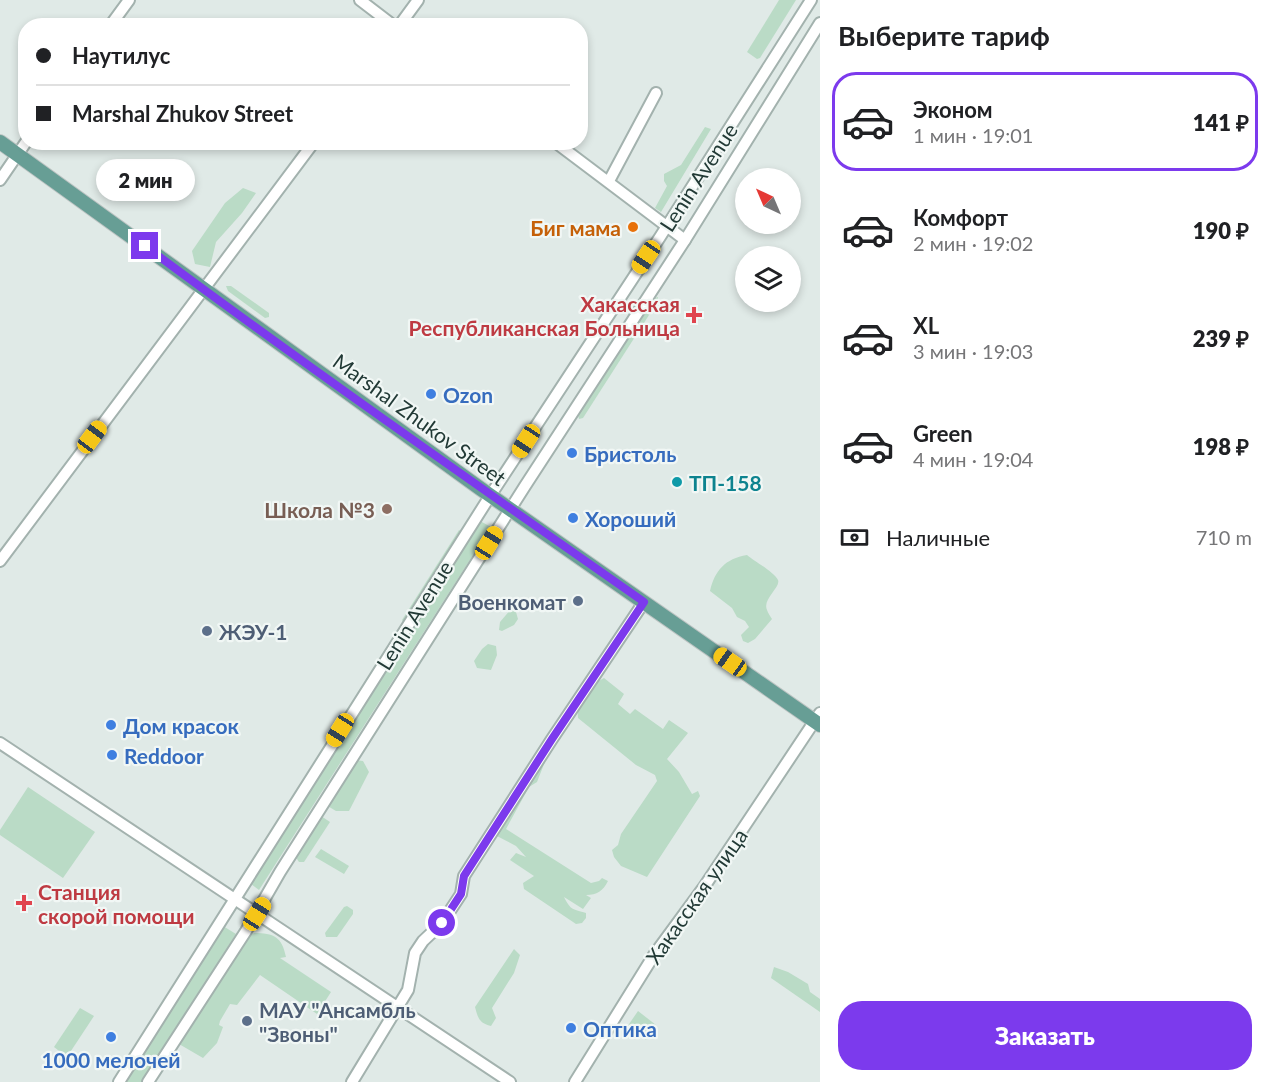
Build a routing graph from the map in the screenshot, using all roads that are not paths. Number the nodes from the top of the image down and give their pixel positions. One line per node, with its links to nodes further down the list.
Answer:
1 (129, 0): 5 (street)
2 (360, 0): 6 (street)
3 (418, 0): 7 (street)
4 (811, 0): 17 (street, Lenin Avenue)
5 (116, 18)
6 (384, 18)
7 (405, 18)
8 (820, 23): 18 (street, Lenin Avenue)
9 (656, 93): 16 (street)
10 (0, 142): 14 (main road, Marshal Zhukov Street)
11 (21, 150): 14 (street)
12 (308, 150): 19 (street)
13 (566, 150): 16 (street)
14 (18, 154): 15 (street); 19 (main road, Marshal Zhukov Street)
15 (0, 180)
16 (609, 182): 17 (street)
17 (667, 226): 18 (street); 20 (street, Lenin Avenue)
18 (685, 240): 21 (street, Lenin Avenue)
19 (203, 290): 20 (main road, Marshal Zhukov Street); 22 (street)
20 (490, 496): 21 (main road, Marshal Zhukov Street); 26 (street, Lenin Avenue)
21 (510, 510): 23 (main road, Marshal Zhukov Street); 27 (street, Lenin Avenue)
22 (0, 561)
23 (644, 602): 24 (main road, Marshal Zhukov Street); 28 (street)
24 (818, 719): 33 (street, Хакасская улица)
25 (0, 743): 26 (street)
26 (235, 899): 27 (street); 29 (street, Lenin Avenue)
27 (257, 914): 28 (street); 30 (street, Lenin Avenue)
28 (397, 1006): 31 (street); 32 (street)
29 (119, 1082)
30 (148, 1082)
31 (352, 1082)
32 (510, 1082)
33 (575, 1082)

